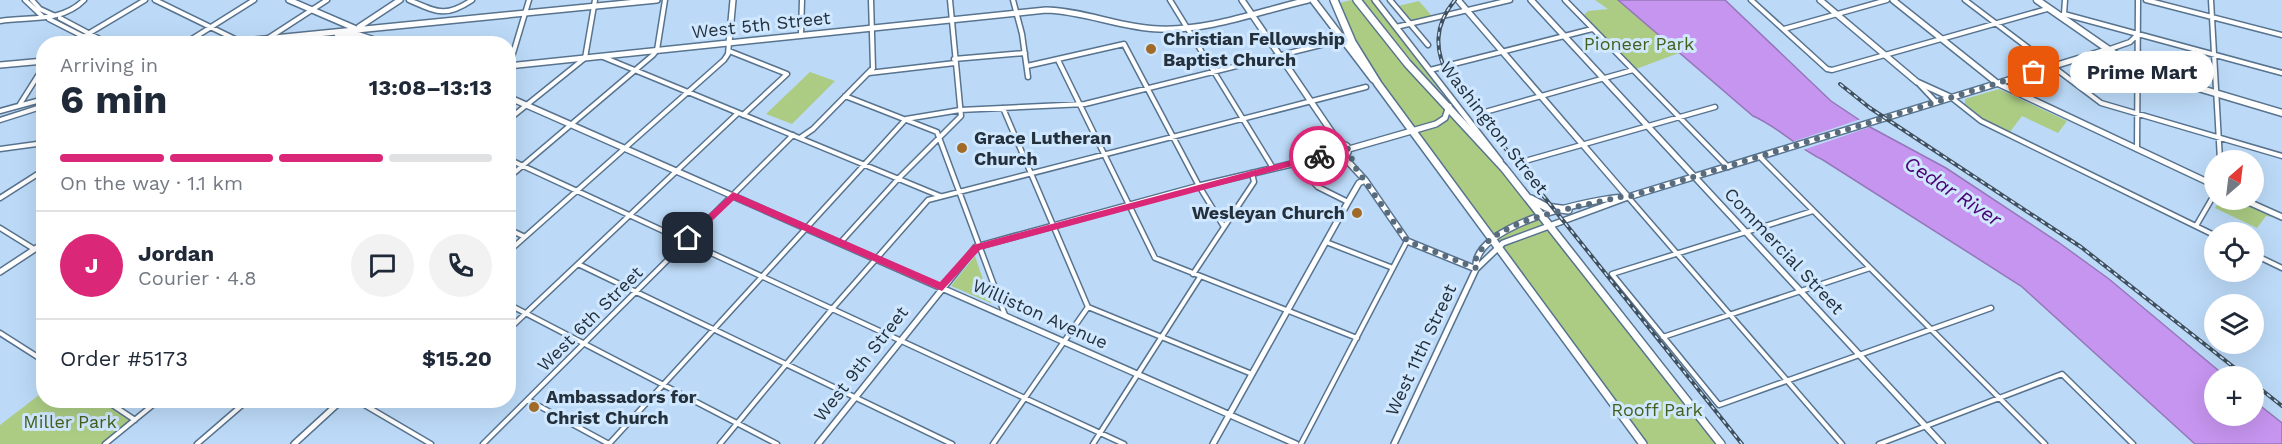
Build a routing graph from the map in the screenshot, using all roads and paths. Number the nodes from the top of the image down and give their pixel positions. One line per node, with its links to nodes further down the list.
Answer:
1 (25, 0): 43 (street)
2 (32, 0): 55 (street)
3 (84, 0): 47 (street)
4 (145, 0): 70 (street)
5 (155, 0): 63 (street)
6 (254, 0): 63 (street)
7 (289, 0): 45 (main road)
8 (327, 0): 45 (street)
9 (400, 0): 66 (main road)
10 (409, 0): 11 (street)
11 (472, 0)
12 (529, 0): 48 (street)
13 (657, 0): 42 (main road)
14 (665, 0): 93 (street)
15 (734, 0): 90 (main road)
16 (801, 0): 73 (street)
17 (871, 0): 67 (street)
18 (950, 0): 57 (street)
19 (1013, 0): 49 (street)
20 (1170, 0): 64 (street)
21 (1242, 0): 50 (main road)
22 (1308, 0): 50 (main road)
23 (1313, 0): 89 (main road)
24 (1357, 0): 137 (highway)
25 (1375, 0): 65 (main road, Washington Street)
26 (1390, 0): 60 (street)
27 (1458, 0): 46 (main road)
28 (1510, 0): 46 (street)
29 (1531, 0): 87 (main road, Commercial Street)
30 (1565, 0): 68 (street)
31 (1751, 0): 69 (street)
32 (1820, 0): 51 (main road)
33 (1887, 0): 51 (street)
34 (1893, 0): 88 (main road)
35 (1965, 0): 61 (street)
36 (2037, 0): 44 (main road)
37 (2065, 0): 52 (street)
38 (2138, 0): 74 (street)
39 (2146, 0): 56 (street)
40 (2211, 0): 56 (street)
41 (1335, 2): 122 (highway)
42 (595, 3): 48 (main road); 102 (street)
43 (33, 9): 53 (street); 54 (street)
44 (2048, 9): 52 (main road); 61 (street)
45 (311, 10): 66 (main road); 81 (street)
46 (1467, 10): 60 (street); 96 (main road)
47 (74, 12): 55 (street); 59 (street)
48 (526, 12): 62 (main road); 91 (street)
49 (1016, 13): 57 (main road, West 5th Street); 64 (main road); 97 (street)
50 (1251, 13): 64 (main road); 98 (main road)
51 (1837, 14): 69 (street); 100 (main road)
52 (2061, 15): 74 (street); 94 (main road)
53 (23, 17): 54 (street); 58 (street)
54 (45, 17): 55 (street); 77 (street)
55 (57, 17): 59 (street)
56 (2212, 17): 76 (street); 99 (street)
57 (952, 20): 67 (main road, West 5th Street); 104 (street)
58 (0, 21)
59 (69, 22): 70 (street)
60 (1409, 23): 65 (street); 92 (street)
61 (1996, 24): 88 (street); 109 (street)
62 (392, 25): 66 (main road); 86 (main road)
63 (211, 26): 79 (street); 80 (street)
64 (1186, 27): 114 (street)
65 (1396, 27): 110 (main road, Washington Street)
66 (357, 28): 72 (main road); 75 (main road)
67 (874, 28): 73 (main road, West 5th Street); 115 (street)
68 (1593, 28): 87 (street); 111 (street)
69 (1783, 29): 100 (street)
70 (88, 33): 77 (street); 78 (street)
71 (325, 34): 72 (main road); 75 (main road); 83 (main road)
72 (349, 34): 84 (main road); 85 (main road)
73 (801, 34): 90 (main road, West 5th Street)
74 (2138, 34): 94 (street); 99 (street); 112 (street)
75 (303, 35): 82 (main road)
76 (2282, 35)
77 (83, 36)
78 (94, 36)
79 (196, 36)
80 (228, 36)
81 (271, 36)
82 (294, 36)
83 (336, 36)
84 (346, 36)
85 (361, 36)
86 (372, 36)
87 (1564, 36): 96 (street); 119 (main road, Commercial Street)
88 (1942, 39): 100 (street); 121 (main road)
89 (1341, 40): 98 (street); 122 (main road)
90 (729, 43): 93 (main road, West 5th Street); 95 (street)
91 (516, 44)
92 (1428, 45)
93 (657, 50): 101 (main road, West 5th Street); 113 (street)
94 (2106, 50): 109 (main road, West 11th Street); 112 (main road)
95 (729, 51): 125 (street); 147 (street)
96 (1502, 51): 110 (street); 128 (main road)
97 (1025, 52): 104 (street); 108 (street)
98 (1280, 55): 114 (street); 132 (main road)
99 (2214, 55): 116 (street); 126 (street)
100 (1886, 56): 120 (main road)
101 (602, 57): 102 (main road, West 5th Street); 113 (street)
102 (585, 58): 107 (main road, West 5th Street); 135 (street)
103 (1058, 60): 108 (street); 124 (street); 134 (street)
104 (955, 61): 115 (street); 142 (street)
105 (36, 62): 106 (main road)
106 (0, 65)
107 (516, 66)
108 (1027, 66): 118 (street)
109 (2052, 67): 121 (main road, West 11th Street); 148 (street)
110 (1430, 70): 181 (main road, Washington Street)
111 (1634, 70): 119 (street); 149 (street)
112 (2138, 70): 126 (main road); 148 (street)
113 (635, 71): 125 (street); 153 (street)
114 (1213, 71): 124 (street); 150 (street)
115 (868, 73): 127 (street)
116 (2282, 73)
117 (36, 77): 136 (street)
118 (1028, 77)
119 (1604, 78): 128 (street); 154 (main road, Commercial Street)
120 (1917, 82): 129 (main road); 133 (street)
121 (1997, 83): 129 (main road, West 11th Street); 167 (main road)
122 (1378, 84): 155 (highway)
123 (1366, 87): 132 (street)
124 (1146, 88): 134 (street); 158 (street)
125 (687, 92): 147 (street); 164 (street)
126 (2217, 95): 145 (main road); 159 (street)
127 (845, 96): 151 (street); 160 (street)
128 (1541, 96): 143 (street); 163 (main road)
129 (1951, 97): 133 (main road, West 11th Street); 210 (street)
130 (36, 101): 136 (street)
131 (516, 101): 135 (main road, Williston Avenue)
132 (1310, 101): 150 (street); 156 (main road)
133 (1936, 102): 172 (main road, West 11th Street)
134 (1079, 104): 140 (street); 170 (street)
135 (526, 105): 144 (street); 153 (main road, Williston Avenue)
136 (16, 106): 141 (street); 146 (street)
137 (1449, 106): 155 (street); 181 (highway)
138 (1715, 107): 149 (street)
139 (36, 108): 146 (street)
140 (1004, 108): 142 (street); 184 (street)
141 (0, 110)
142 (960, 110): 151 (street); 161 (street)
143 (1485, 112)
144 (516, 113)
145 (2282, 113)
146 (16, 114): 152 (street)
147 (741, 114): 157 (street); 182 (street)
148 (2138, 114): 159 (street); 167 (street)
149 (1680, 117): 154 (street); 179 (street)
150 (1242, 118): 158 (street); 180 (street)
151 (906, 119): 161 (street); 176 (street)
152 (1, 120)
153 (571, 125): 164 (main road, Williston Avenue); 177 (street)
154 (1648, 126): 163 (street); 187 (main road, Commercial Street)
155 (1412, 130): 166 (main road); 218 (highway)
156 (1333, 134): 166 (main road); 169 (main road)
157 (793, 135): 160 (street); 194 (street, West 6th Street)
158 (1172, 136): 170 (street); 191 (street)
159 (2218, 137): 168 (street); 171 (street)
160 (799, 138): 176 (street)
161 (939, 139): 188 (street); 193 (street)
162 (36, 143): 165 (street)
163 (1583, 145): 173 (street); 197 (main road)
164 (624, 148): 182 (main road, Williston Avenue); 192 (street)
165 (0, 149)
166 (1347, 149): 169 (street); 178 (main road)
167 (2138, 149): 190 (main road)
168 (2219, 150)
169 (1338, 151): 174 (main road); 178 (main road)
170 (1104, 155): 184 (street); 200 (street)
171 (2282, 156)
172 (1760, 157): 179 (main road, West 11th Street); 203 (street)
173 (1525, 161)
174 (1295, 162): 180 (main road); 199 (street)
175 (516, 163): 177 (street)
176 (864, 165): 188 (street); 213 (street)
177 (523, 166): 183 (street); 192 (street)
178 (1355, 167): 189 (main road)
179 (1728, 167): 187 (main road, West 11th Street)
180 (1273, 168): 185 (main road)
181 (1504, 168): 196 (highway, Washington Street)
182 (677, 171): 194 (main road, Williston Avenue); 205 (street)
183 (516, 172)
184 (1032, 173): 193 (street); 209 (street)
185 (1252, 173): 191 (main road); 211 (street)
186 (36, 175): 198 (street)
187 (1695, 177): 197 (main road, West 11th Street); 215 (main road, Commercial Street)
188 (898, 179): 195 (street); 222 (street)
189 (1365, 180): 199 (main road); 220 (main road)
190 (2204, 180)
191 (1199, 186): 200 (main road); 211 (street)
192 (576, 191): 205 (street); 217 (street)
193 (959, 192): 195 (street); 224 (street)
194 (733, 195): 213 (main road, Williston Avenue); 219 (street, West 6th Street)
195 (940, 197): 228 (street)
196 (1528, 197): 202 (highway); 206 (highway, Washington Street)
197 (1628, 197): 202 (street, West 11th Street); 208 (main road, West 11th Street); 227 (street)
198 (0, 198)
199 (1348, 202): 221 (main road)
200 (1129, 206): 209 (main road); 236 (street)
201 (2264, 209): 207 (main road)
202 (1568, 210): 206 (main road, West 11th Street)
203 (1813, 210): 215 (street); 233 (street)
204 (2205, 210): 210 (street)
205 (630, 215): 219 (street); 230 (street)
206 (1543, 217): 208 (highway, Washington Street); 218 (main road, West 11th Street)
207 (2282, 217)
208 (1550, 225): 225 (main road, West 11th Street); 299 (highway, Washington Street)
209 (1055, 226): 224 (main road); 242 (street)
210 (2196, 226): 214 (street)
211 (1224, 227): 236 (street)
212 (0, 228): 226 (street)
213 (805, 228): 222 (main road, Williston Avenue); 237 (street)
214 (2204, 230)
215 (1746, 232): 227 (street); 241 (main road, Commercial Street)
216 (516, 233): 217 (street)
217 (525, 237): 223 (street)
218 (1491, 238): 225 (highway); 232 (main road, West 11th Street)
219 (685, 241): 237 (street); 240 (street, West 6th Street)
220 (1407, 241): 231 (street); 232 (main road)
221 (1326, 242): 231 (street); 246 (main road)
222 (840, 243): 228 (main road, Williston Avenue)
223 (516, 245)
224 (980, 247): 239 (main road, West 9th Street); 248 (street)
225 (1498, 248): 232 (main road, West 11th Street); 298 (highway)
226 (34, 249): 235 (main road)
227 (1677, 254): 249 (street); 255 (street)
228 (876, 259): 239 (main road, Williston Avenue); 245 (street)
229 (2264, 259): 234 (street)
230 (578, 264): 240 (street); 247 (street)
231 (1393, 268): 256 (street)
232 (1476, 268): 297 (main road, West 11th Street)
233 (1870, 268): 241 (street); 252 (street)
234 (2282, 268)
235 (0, 272)
236 (1193, 274): 238 (street)
237 (760, 276): 245 (street); 251 (street)
238 (1200, 277): 246 (street); 254 (street)
239 (942, 287): 248 (main road, Williston Avenue); 257 (main road, West 9th Street)
240 (638, 291): 251 (street); 259 (street, West 6th Street)
241 (1800, 291): 249 (street); 261 (main road, Commercial Street)
242 (1088, 307): 254 (street); 258 (street)
243 (516, 308): 247 (street)
244 (1991, 308): 252 (street)
245 (832, 309): 257 (street); 262 (street)
246 (1286, 311): 256 (street); 264 (main road)
247 (526, 313): 250 (street); 259 (street)
248 (1005, 315): 258 (main road, Williston Avenue)
249 (1730, 315): 255 (street); 265 (street)
250 (516, 322)
251 (716, 328): 262 (street); 266 (street)
252 (1932, 331): 261 (street); 269 (street)
253 (0, 333): 260 (street)
254 (1163, 335): 263 (street); 264 (street)
255 (1663, 337): 265 (street)
256 (1356, 338): 296 (street)
257 (900, 340): 267 (main road, West 9th Street); 268 (street)
258 (1064, 341): 263 (main road, Williston Avenue); 268 (street)
259 (585, 344): 266 (street); 270 (street, West 6th Street)
260 (36, 355)
261 (1860, 355): 265 (street); 279 (main road, Commercial Street)
262 (788, 364): 267 (street); 278 (street)
263 (1138, 374): 276 (main road, Williston Avenue); 280 (street)
264 (1252, 374): 276 (main road)
265 (1787, 381): 300 (street)
266 (664, 384): 278 (street); 286 (street)
267 (855, 397): 289 (main road, West 9th Street); 290 (street)
268 (1024, 398): 280 (street); 291 (street)
269 (2000, 399): 279 (street); 303 (street); 304 (street)
270 (528, 400): 285 (street, West 6th Street); 286 (street)
271 (117, 408): 277 (street)
272 (149, 408): 277 (street)
273 (239, 408): 282 (street)
274 (333, 408): 283 (main road)
275 (370, 408): 284 (street)
276 (1229, 414): 294 (main road); 295 (main road, Williston Avenue)
277 (135, 420): 281 (street)
278 (738, 423): 287 (street); 288 (street)
279 (1926, 426): 301 (street); 302 (main road, Commercial Street)
280 (1101, 433): 292 (street); 293 (street)
281 (105, 444)
282 (197, 444)
283 (294, 444)
284 (431, 444)
285 (483, 444)
286 (609, 444)
287 (720, 444)
288 (777, 444)
289 (818, 444)
290 (952, 444)
291 (993, 444)
292 (1093, 444)
293 (1124, 444)
294 (1213, 444)
295 (1296, 444)
296 (1301, 444)
297 (1394, 444)
298 (1643, 444)
299 (1721, 444)
300 (1842, 444)
301 (1879, 444)
302 (1942, 444)
303 (2045, 444)
304 (2133, 444)

